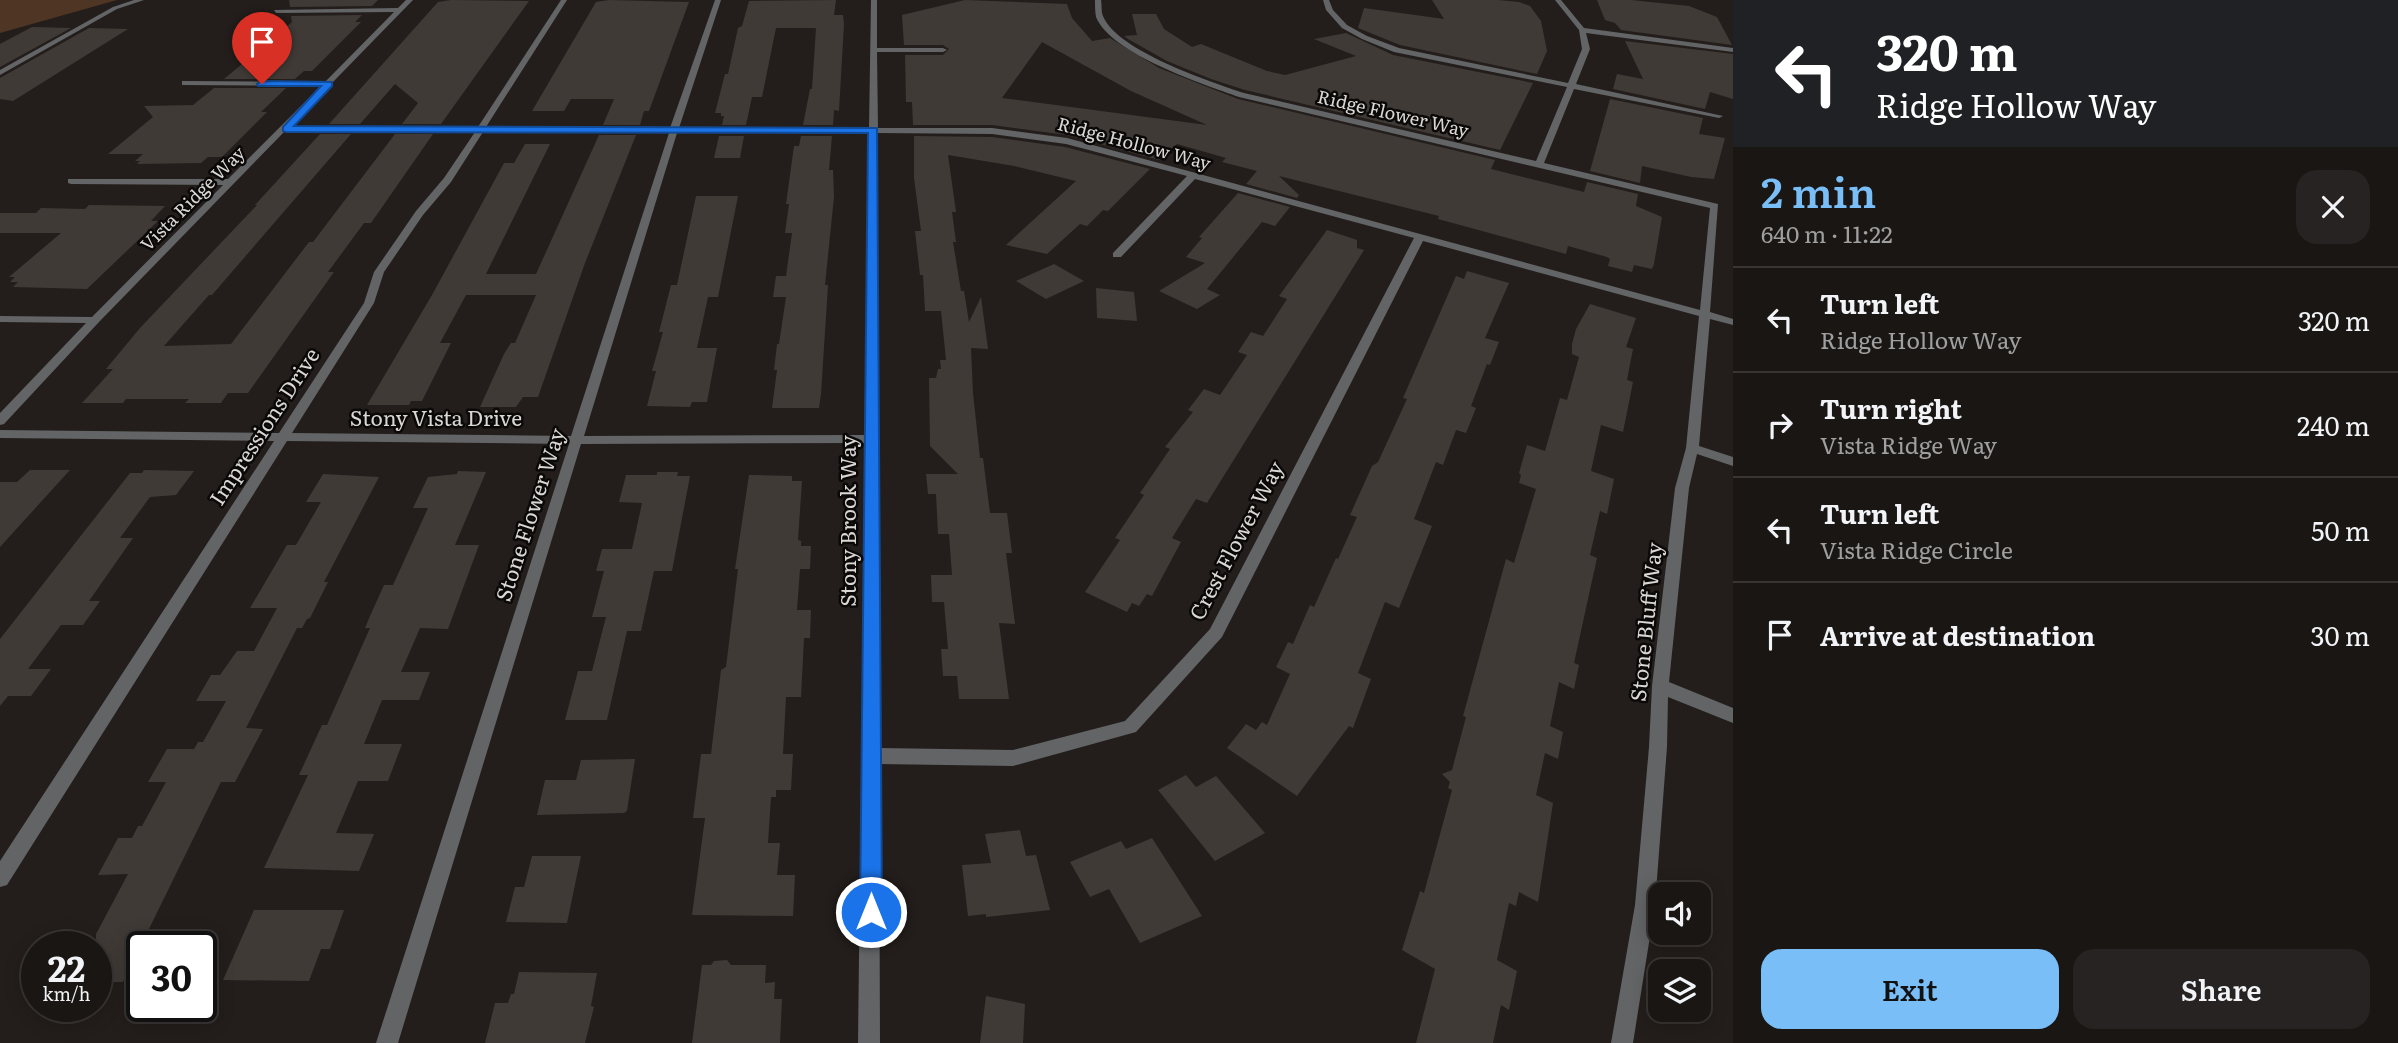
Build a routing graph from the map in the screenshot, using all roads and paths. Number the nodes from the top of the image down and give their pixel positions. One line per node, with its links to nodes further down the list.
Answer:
1 (141, 0): 15 (street)
2 (410, 0): 9 (street, Vista Ridge Way)
3 (564, 0): 21 (street, Impressions Drive)
4 (718, 0): 22 (street, Stone Flower Way)
5 (874, 0): 12 (street, Stony Brook Way)
6 (1098, 0): 24 (street, Ridge Flower Way)
7 (1326, 0): 18 (street)
8 (1558, 0): 11 (street)
9 (400, 10): 10 (street); 17 (street, Vista Ridge Way)
10 (276, 11)
11 (1582, 30): 14 (street); 18 (street)
12 (874, 50): 13 (street); 23 (street, Stony Brook Way)
13 (943, 50)
14 (1733, 50)
15 (0, 73)
16 (185, 83): 17 (street)
17 (329, 84): 20 (street, Vista Ridge Way)
18 (1572, 87): 19 (street); 24 (street)
19 (1719, 116)
20 (286, 129): 21 (street, Ridge Hollow Way); 27 (street, Vista Ridge Way)
21 (480, 129): 22 (street, Ridge Hollow Way); 37 (street, Impressions Drive)
22 (674, 129): 23 (street, Ridge Hollow Way); 39 (street, Stone Flower Way)
23 (873, 130): 25 (street, Ridge Hollow Way); 38 (street, Stony Brook Way)
24 (1539, 164): 28 (street, Ridge Flower Way)
25 (1192, 176): 29 (street, Ridge Hollow Way); 30 (street)
26 (71, 181): 27 (street)
27 (231, 182): 33 (street, Vista Ridge Way)
28 (1715, 206): 31 (street, Stone Bluff Way)
29 (1420, 237): 31 (street, Ridge Hollow Way); 44 (street, Crest Flower Way)
30 (1117, 255)
31 (1704, 314): 34 (street, Ridge Hollow Way); 40 (street, Stone Bluff Way)
32 (0, 319): 33 (street)
33 (95, 320): 35 (street, Vista Ridge Way)
34 (1733, 322)
35 (0, 421)
36 (0, 435): 37 (street, Stony Vista Drive)
37 (281, 438): 39 (street, Stony Vista Drive); 45 (street, Impressions Drive)
38 (872, 439): 39 (street, Stony Vista Drive); 44 (street, Stony Brook Way)
39 (576, 440): 46 (street, Stone Flower Way)
40 (1692, 448): 41 (street); 42 (street, Stone Bluff Way)
41 (1733, 462)
42 (1660, 686): 43 (street); 48 (street, Stone Bluff Way)
43 (1733, 716)
44 (872, 756): 47 (street, Stony Brook Way)
45 (0, 878)
46 (387, 1043)
47 (869, 1043)
48 (1622, 1043)

